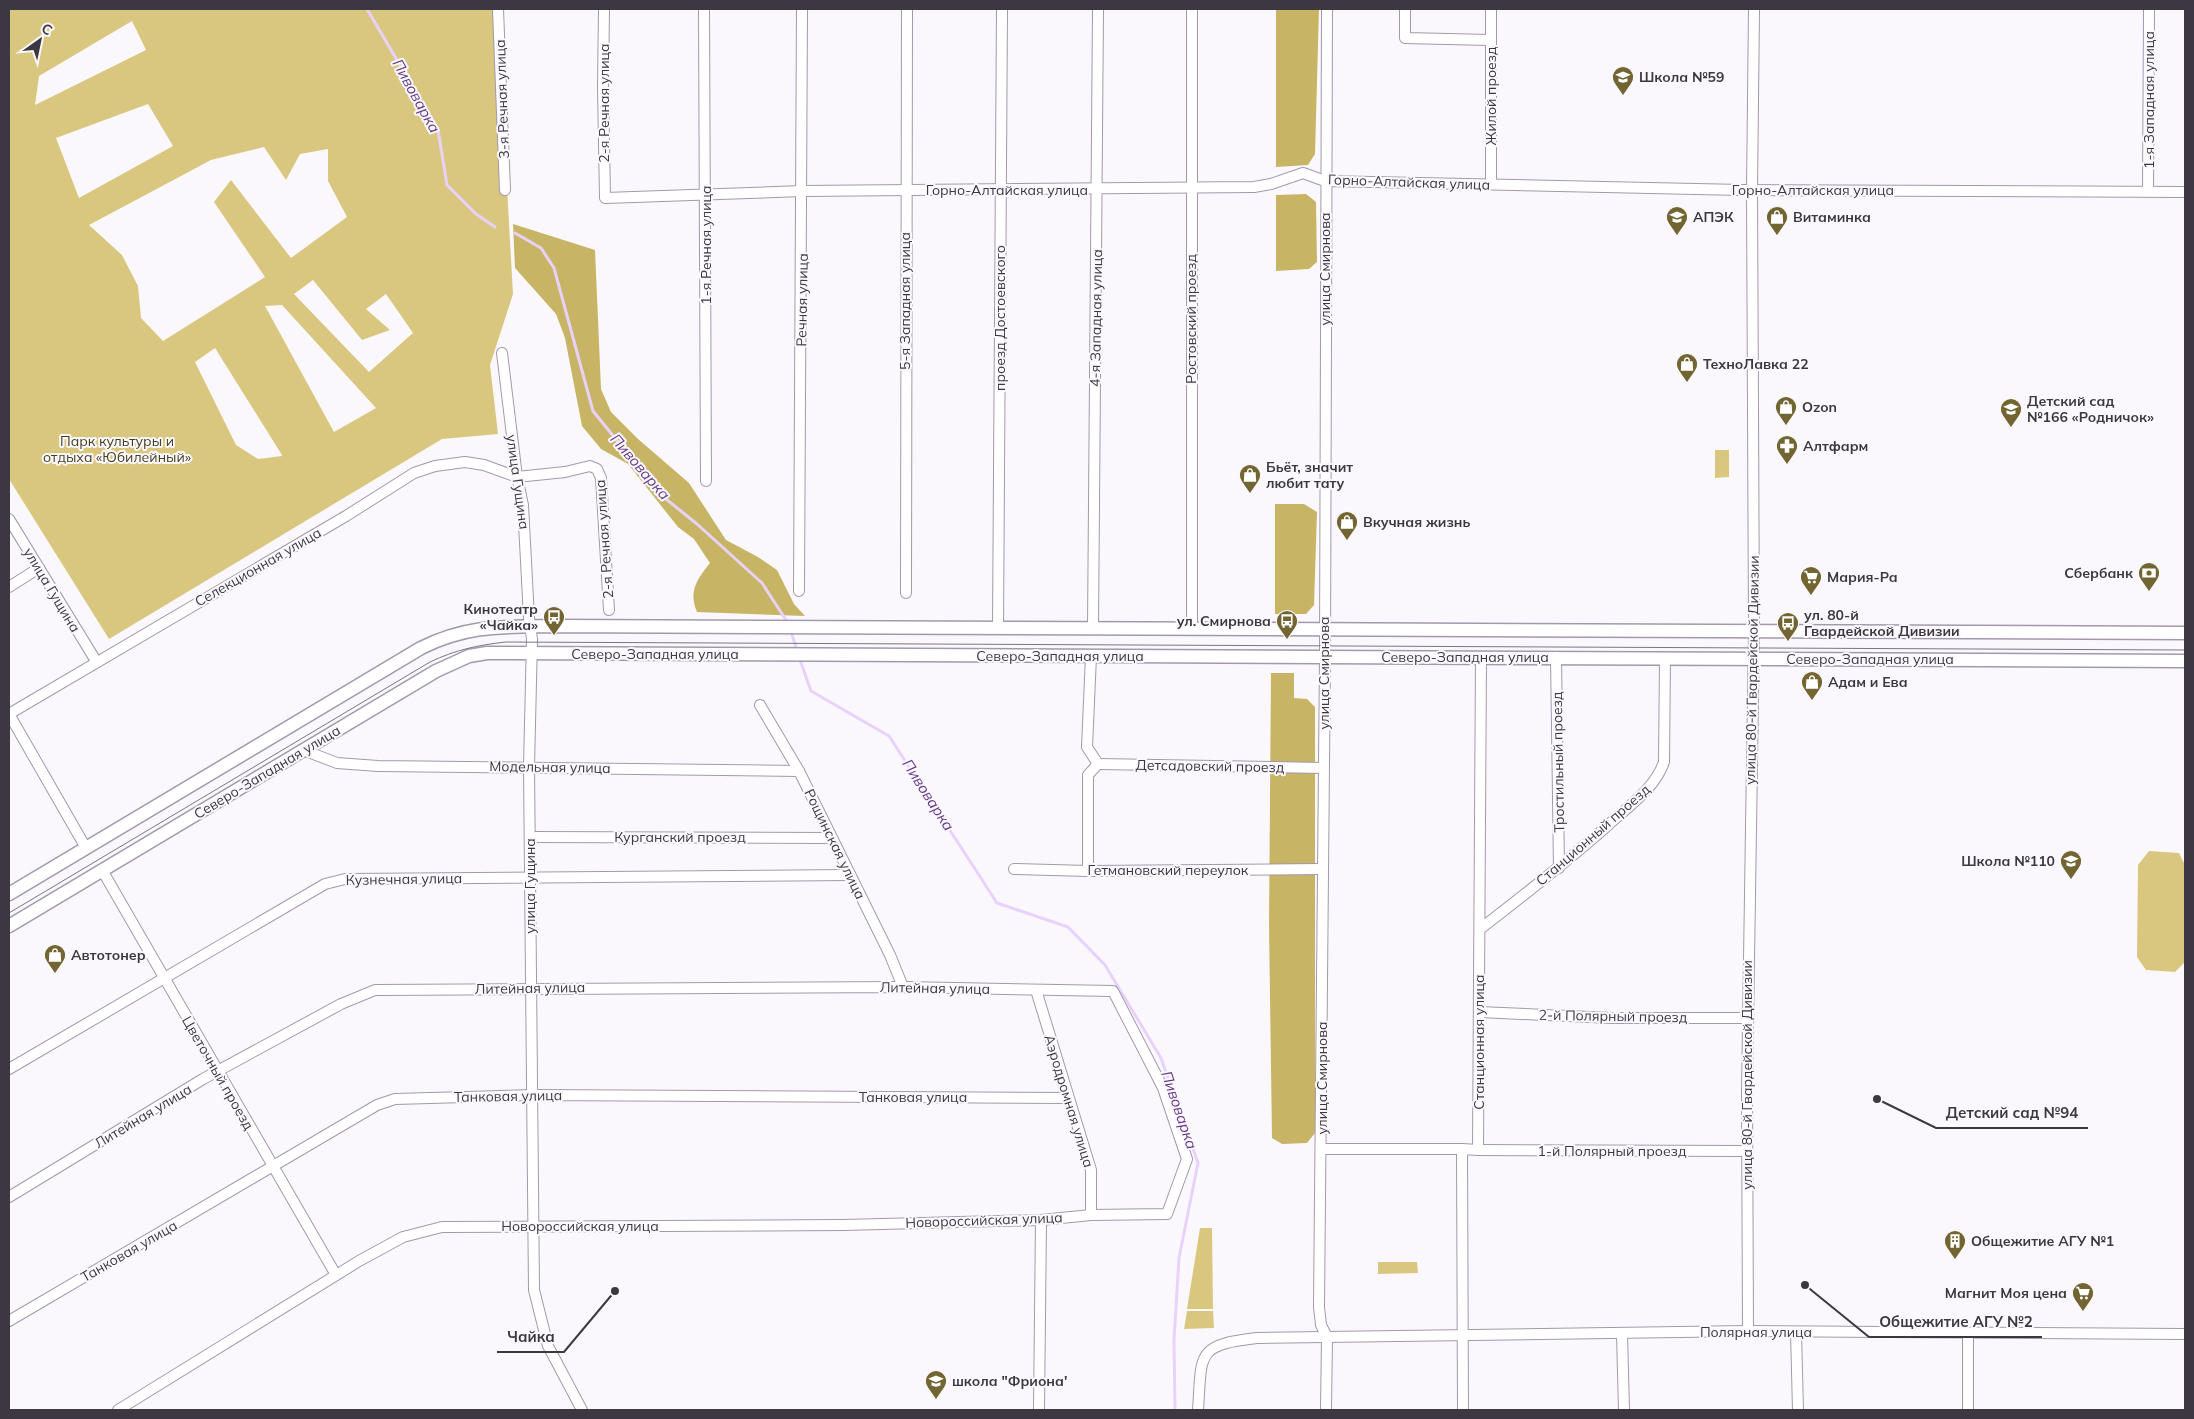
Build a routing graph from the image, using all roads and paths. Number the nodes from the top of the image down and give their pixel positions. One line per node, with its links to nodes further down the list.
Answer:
1 (498, 9): 18 (street, 3-я Речная улица)
2 (604, 9): 27 (street, 2-я Речная улица)
3 (704, 9): 26 (street, 1-я Речная улица)
4 (802, 9): 22 (street, Речная улица)
5 (907, 9): 19 (street, 5-я Западная улица)
6 (1002, 9): 23 (street, проезд Достоевского)
7 (1098, 9): 20 (street, 4-я Западная улица)
8 (1192, 9): 17 (street, Ростовский проезд)
9 (1327, 9): 15 (street, улица Смирнова)
10 (1405, 9): 14 (street)
11 (1491, 9): 14 (street, Жилой проезд)
12 (1754, 9): 21 (street, улица 80-й Гвардейской Дивизии)
13 (2149, 9): 24 (street, 1-я Западная улица)
14 (1490, 40): 16 (street, Жилой проезд)
15 (1325, 181): 16 (street, Горно-Алтайская улица); 17 (street, Горно-Алтайская улица); 41 (street, улица Смирнова)
16 (1491, 184): 21 (street, Горно-Алтайская улица)
17 (1191, 186): 20 (street, Горно-Алтайская улица); 40 (street, Ростовский проезд)
18 (505, 190)
19 (905, 190): 22 (street, Горно-Алтайская улица); 23 (street, Горно-Алтайская улица); 35 (street, 5-я Западная улица)
20 (1098, 190): 23 (street, Горно-Алтайская улица); 39 (street, 4-я Западная улица)
21 (1752, 190): 24 (street, Горно-Алтайская улица); 42 (street, улица 80-й Гвардейской Дивизии)
22 (803, 191): 26 (street, Горно-Алтайская улица); 34 (street, Речная улица)
23 (1001, 191): 38 (street, проезд Достоевского)
24 (2148, 191): 25 (street, Горно-Алтайская улица)
25 (2185, 192)
26 (706, 195): 27 (street, Горно-Алтайская улица); 30 (street, 1-я Речная улица)
27 (605, 198)
28 (502, 353): 29 (street, улица Гущина)
29 (517, 477): 36 (street, 2-я Речная улица); 37 (street, улица Гущина); 51 (street, Селекционная улица)
30 (706, 481)
31 (9, 518): 32 (street, улица Гущина)
32 (38, 568): 33 (street); 51 (street, улица Гущина)
33 (9, 587)
34 (799, 592)
35 (906, 593)
36 (609, 610)
37 (530, 626): 38 (main road, Северо-Западная улица); 44 (street, улица Гущина); 62 (main road, Северо-Западная улица)
38 (998, 628): 39 (main road, Северо-Западная улица)
39 (1093, 628): 40 (main road, Северо-Западная улица)
40 (1192, 629): 41 (main road, Северо-Западная улица)
41 (1324, 629): 42 (main road, Северо-Западная улица); 46 (street, улица Смирнова)
42 (1754, 631): 43 (main road, Северо-Западная улица); 50 (street, улица 80-й Гвардейской Дивизии)
43 (2185, 633)
44 (532, 653): 45 (main road, Северо-Западная улица); 55 (main road, Северо-Западная улица); 57 (street, улица Гущина)
45 (1091, 656): 46 (main road, Северо-Западная улица); 56 (street)
46 (1325, 657): 47 (main road, Северо-Западная улица); 58 (street, улица Смирнова)
47 (1481, 657): 48 (main road, Северо-Западная улица); 72 (street, Станционная улица)
48 (1556, 657): 49 (main road, Северо-Западная улица); 63 (street, Тростильный проезд)
49 (1665, 658): 50 (main road, Северо-Западная улица); 63 (street, Станционный проезд)
50 (1753, 659): 52 (main road, Северо-Западная улица); 78 (street, улица 80-й Гвардейской Дивизии)
51 (96, 661): 54 (street, Селекционная улица)
52 (2185, 661)
53 (760, 704): 59 (street, Рощинская улица)
54 (9, 714): 62 (street)
55 (303, 750): 57 (street, Модельная улица); 66 (main road, Северо-Западная улица)
56 (1098, 764): 58 (street, Детсадовский проезд); 67 (street)
57 (529, 767): 59 (street, Модельная улица); 60 (street, улица Гущина)
58 (1323, 768): 65 (street, улица Смирнова)
59 (799, 771): 61 (street, Рощинская улица)
60 (530, 837): 61 (street, Курганский проезд); 69 (street, улица Гущина)
61 (831, 838): 68 (street, Рощинская улица)
62 (86, 848): 70 (main road, Северо-Западная улица)
63 (1559, 868): 72 (street, Станционный проезд)
64 (1014, 869): 67 (street, Гетмановский переулок)
65 (1322, 869): 67 (street, Гетмановский переулок); 83 (street, улица Смирнова)
66 (102, 870): 71 (main road, Северо-Западная улица); 73 (street, Цветочный проезд)
67 (1088, 871)
68 (850, 875): 69 (street, Кузнечная улица); 74 (street, Рощинская улица)
69 (530, 878): 73 (street, Кузнечная улица); 75 (street, улица Гущина)
70 (9, 894)
71 (9, 926)
72 (1480, 929): 77 (street, Станционная улица)
73 (165, 979): 79 (street, Кузнечная улица); 80 (street, Цветочный проезд)
74 (903, 987): 75 (street, Литейная улица); 76 (street, Литейная улица)
75 (530, 988): 80 (street, Литейная улица); 81 (street, улица Гущина)
76 (1036, 990): 82 (street, Аэродромная улица); 89 (street, Литейная улица)
77 (1478, 1012): 78 (street, 2-й Полярный проезд); 85 (street, Станционная улица)
78 (1747, 1018): 86 (street, улица 80-й Гвардейской Дивизии)
79 (9, 1069)
80 (217, 1072): 87 (street, Цветочный проезд); 88 (street, Литейная улица)
81 (532, 1095): 82 (street, Танковая улица); 87 (street, Танковая улица); 91 (street, улица Гущина)
82 (1068, 1098): 89 (street, Аэродромная улица)
83 (1322, 1149): 84 (street); 100 (street, улица Смирнова)
84 (1462, 1149): 85 (street); 99 (street)
85 (1478, 1150): 86 (street, 1-й Полярный проезд)
86 (1746, 1151): 94 (street, улица 80-й Гвардейской Дивизии)
87 (273, 1166): 92 (street, Цветочный проезд); 93 (street, Танковая улица)
88 (9, 1197)
89 (1091, 1214): 90 (street, Новороссийская улица)
90 (1042, 1220): 91 (street, Новороссийская улица); 103 (street)
91 (533, 1225): 92 (street, Новороссийская улица); 102 (street, улица Гущина)
92 (336, 1275): 101 (street, Новороссийская улица)
93 (9, 1321)
94 (1748, 1331): 95 (street, Полярная улица); 96 (street, Полярная улица)
95 (1796, 1332): 97 (street, Полярная улица); 108 (street)
96 (1622, 1334): 99 (street, Полярная улица); 107 (street)
97 (1968, 1334): 98 (street, Полярная улица); 109 (street)
98 (2185, 1334)
99 (1462, 1336): 100 (street, Полярная улица); 106 (street)
100 (1327, 1337): 104 (street, Полярная улица); 105 (street, улица Смирнова)
101 (118, 1410)
102 (582, 1410)
103 (1039, 1410)
104 (1198, 1410)
105 (1326, 1410)
106 (1463, 1410)
107 (1624, 1410)
108 (1798, 1410)
109 (1968, 1410)

